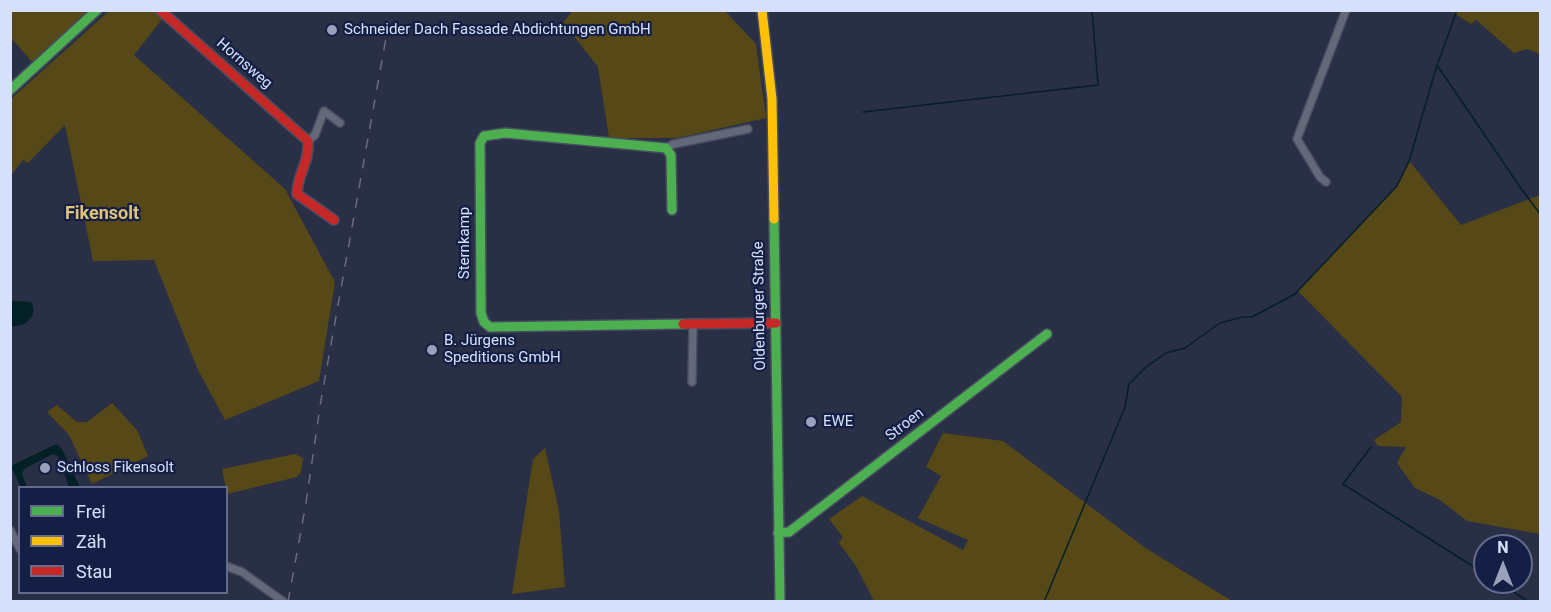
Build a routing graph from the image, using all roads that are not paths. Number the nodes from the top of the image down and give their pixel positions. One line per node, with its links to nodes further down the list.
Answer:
1 (96, 10): 5 (street)
2 (160, 10): 8 (street, Hornsweg)
3 (762, 10): 13 (street, Oldenburger Straße)
4 (1346, 10): 10 (street)
5 (10, 90)
6 (340, 123): 8 (street)
7 (748, 129): 9 (street, Sternkamp)
8 (308, 141): 12 (street)
9 (666, 148): 11 (street); 14 (street, Sternkamp)
10 (1326, 182)
11 (672, 210)
12 (334, 220)
13 (776, 323): 14 (street, Sternkamp); 18 (street, Oldenburger Straße)
14 (693, 324): 16 (street)
15 (1047, 334): 18 (street, Stroen)
16 (692, 382)
17 (10, 530): 19 (street)
18 (778, 533): 22 (street, Oldenburger Straße)
19 (18, 545)
20 (228, 567): 21 (street)
21 (284, 602)
22 (780, 602)

